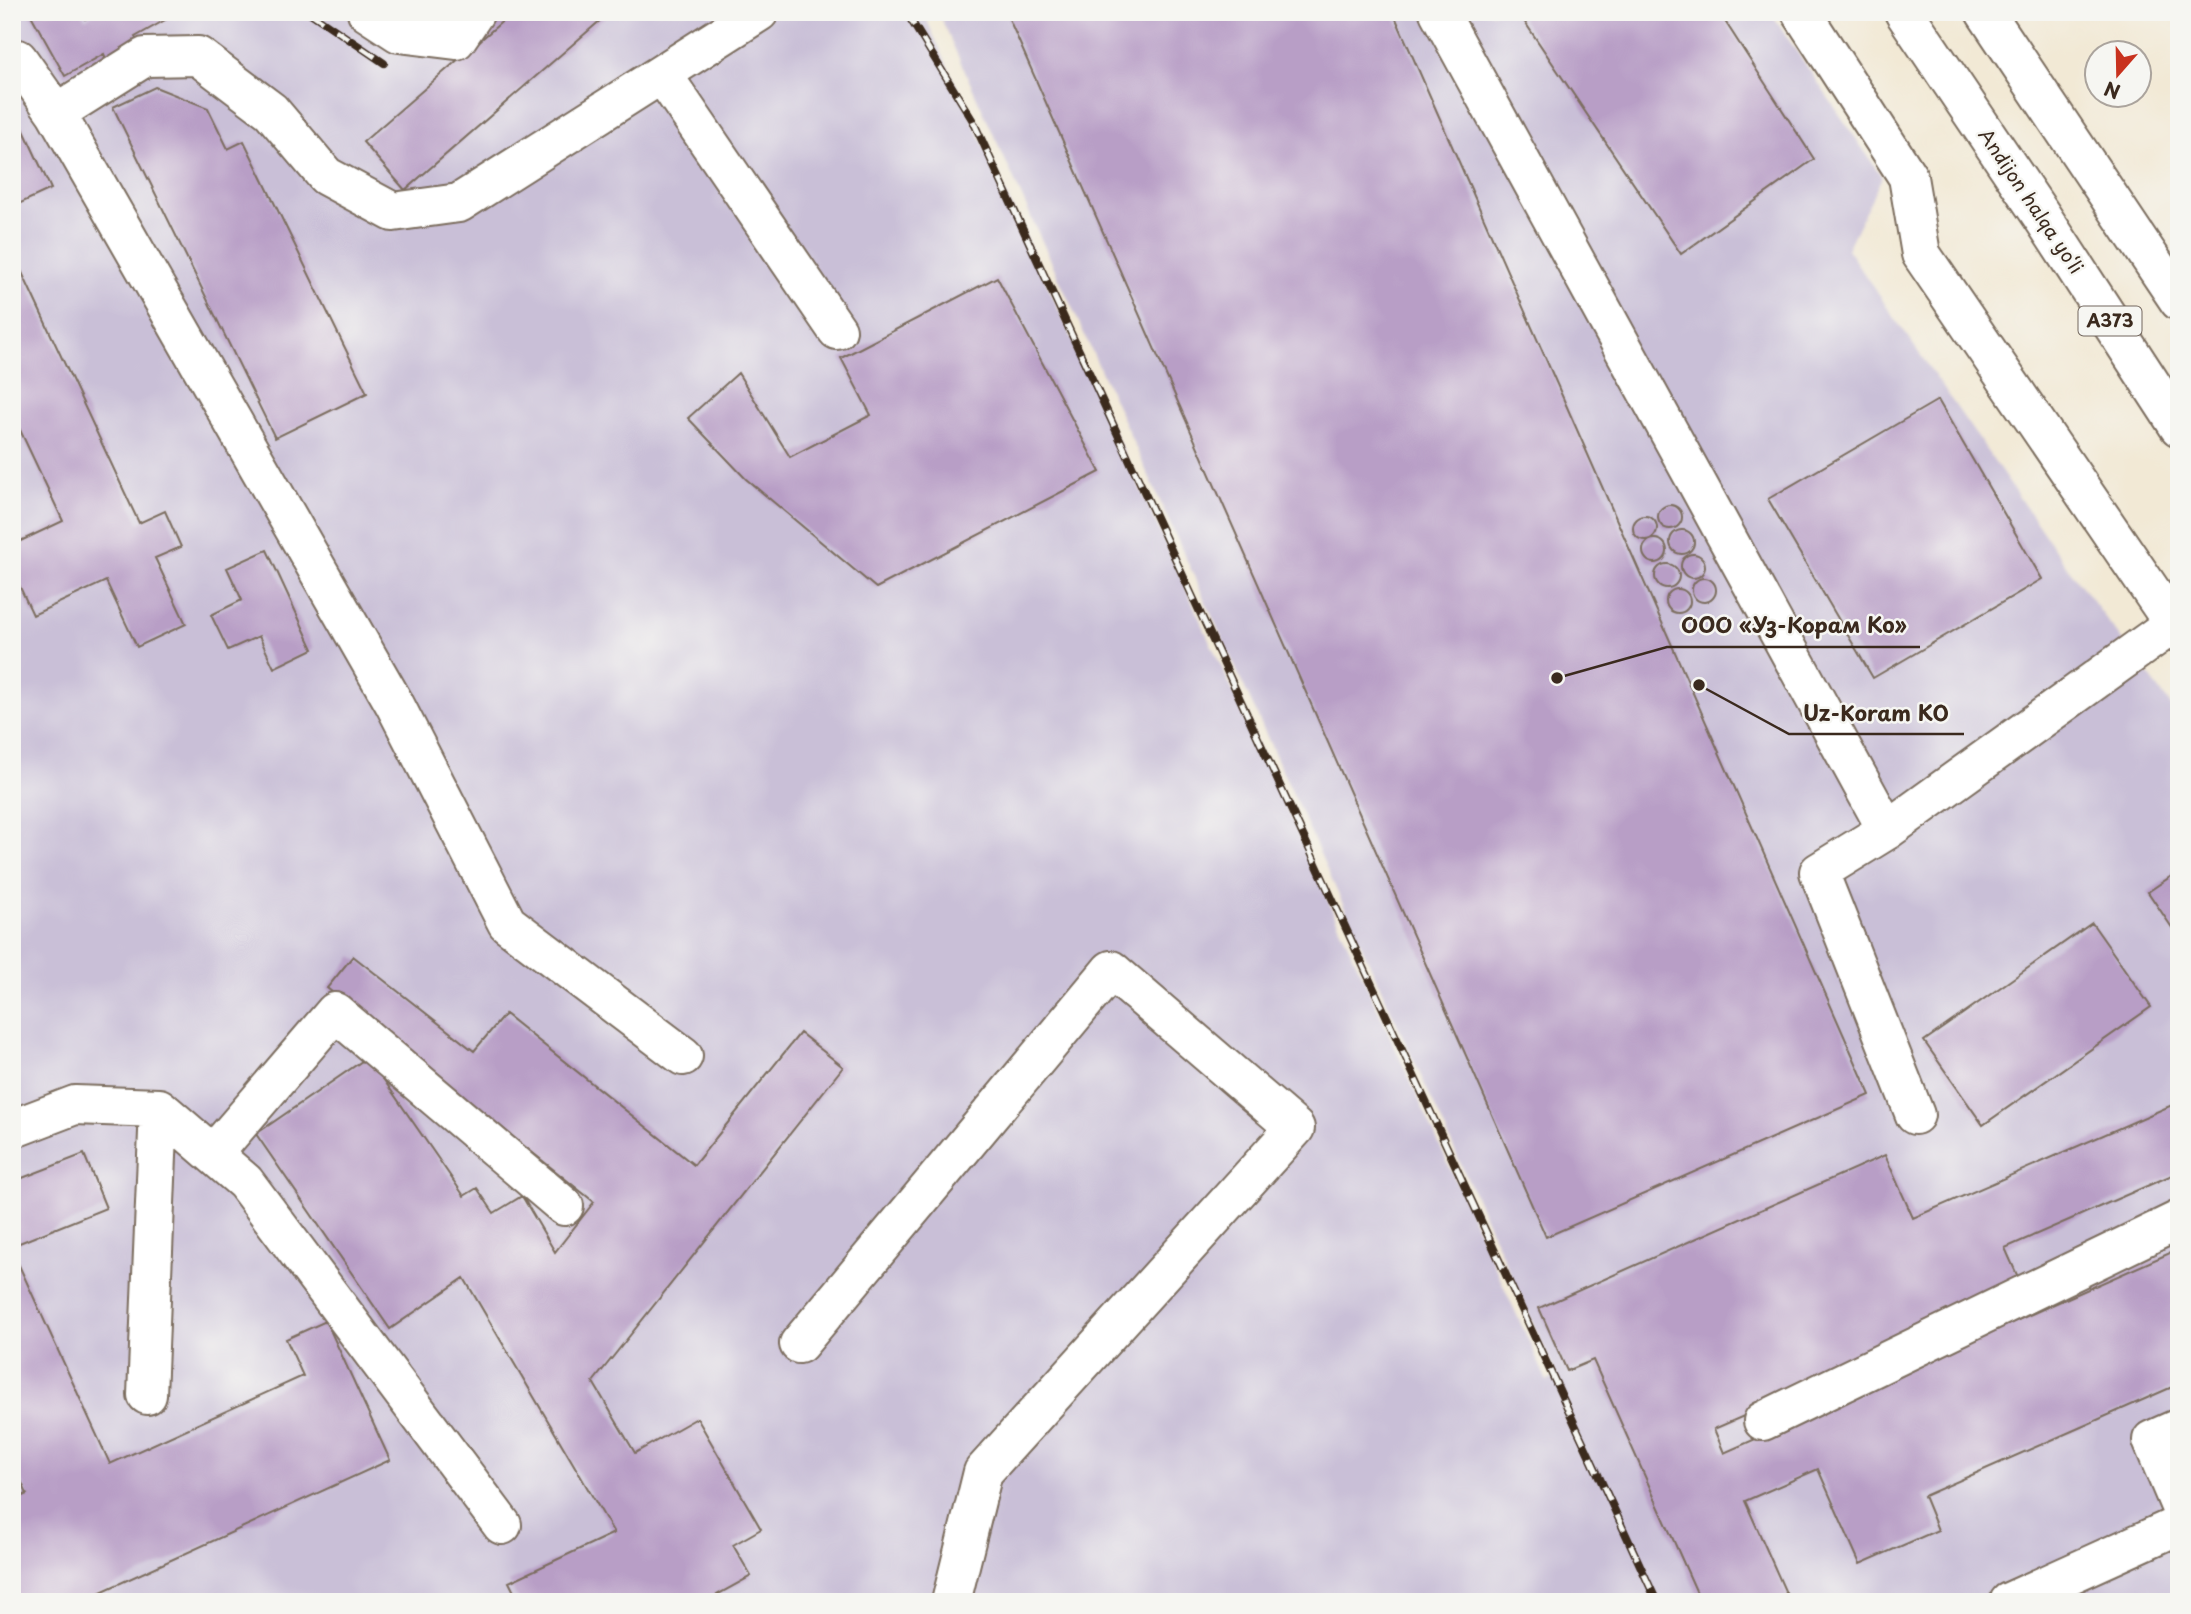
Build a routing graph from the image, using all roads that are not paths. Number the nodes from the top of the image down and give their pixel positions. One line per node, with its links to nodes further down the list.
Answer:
1 (367, 12): 2 (main road)
2 (475, 12)
3 (759, 12): 9 (main road)
4 (1439, 12): 15 (main road)
5 (1801, 12): 14 (main road)
6 (1904, 12): 13 (main road, Andijon halqa yo‘li / A373)
7 (1985, 12): 11 (main road)
8 (12, 62): 10 (main road)
9 (662, 74): 10 (main road); 12 (main road)
10 (56, 113): 16 (main road)
11 (2179, 301)
12 (836, 330)
13 (2179, 428)
14 (2176, 628): 15 (main road)
15 (1887, 830): 18 (main road)
16 (683, 1056)
17 (159, 1108): 19 (main road); 20 (main road); 24 (main road)
18 (1915, 1115)
19 (12, 1129)
20 (213, 1154): 21 (main road); 28 (main road)
21 (564, 1206)
22 (2179, 1220): 25 (main road)
23 (799, 1345): 30 (main road)
24 (146, 1395)
25 (1763, 1421)
26 (2179, 1428): 27 (main road)
27 (2179, 1504)
28 (502, 1525)
29 (2179, 1525): 31 (main road)
30 (951, 1602)
31 (2009, 1602)

